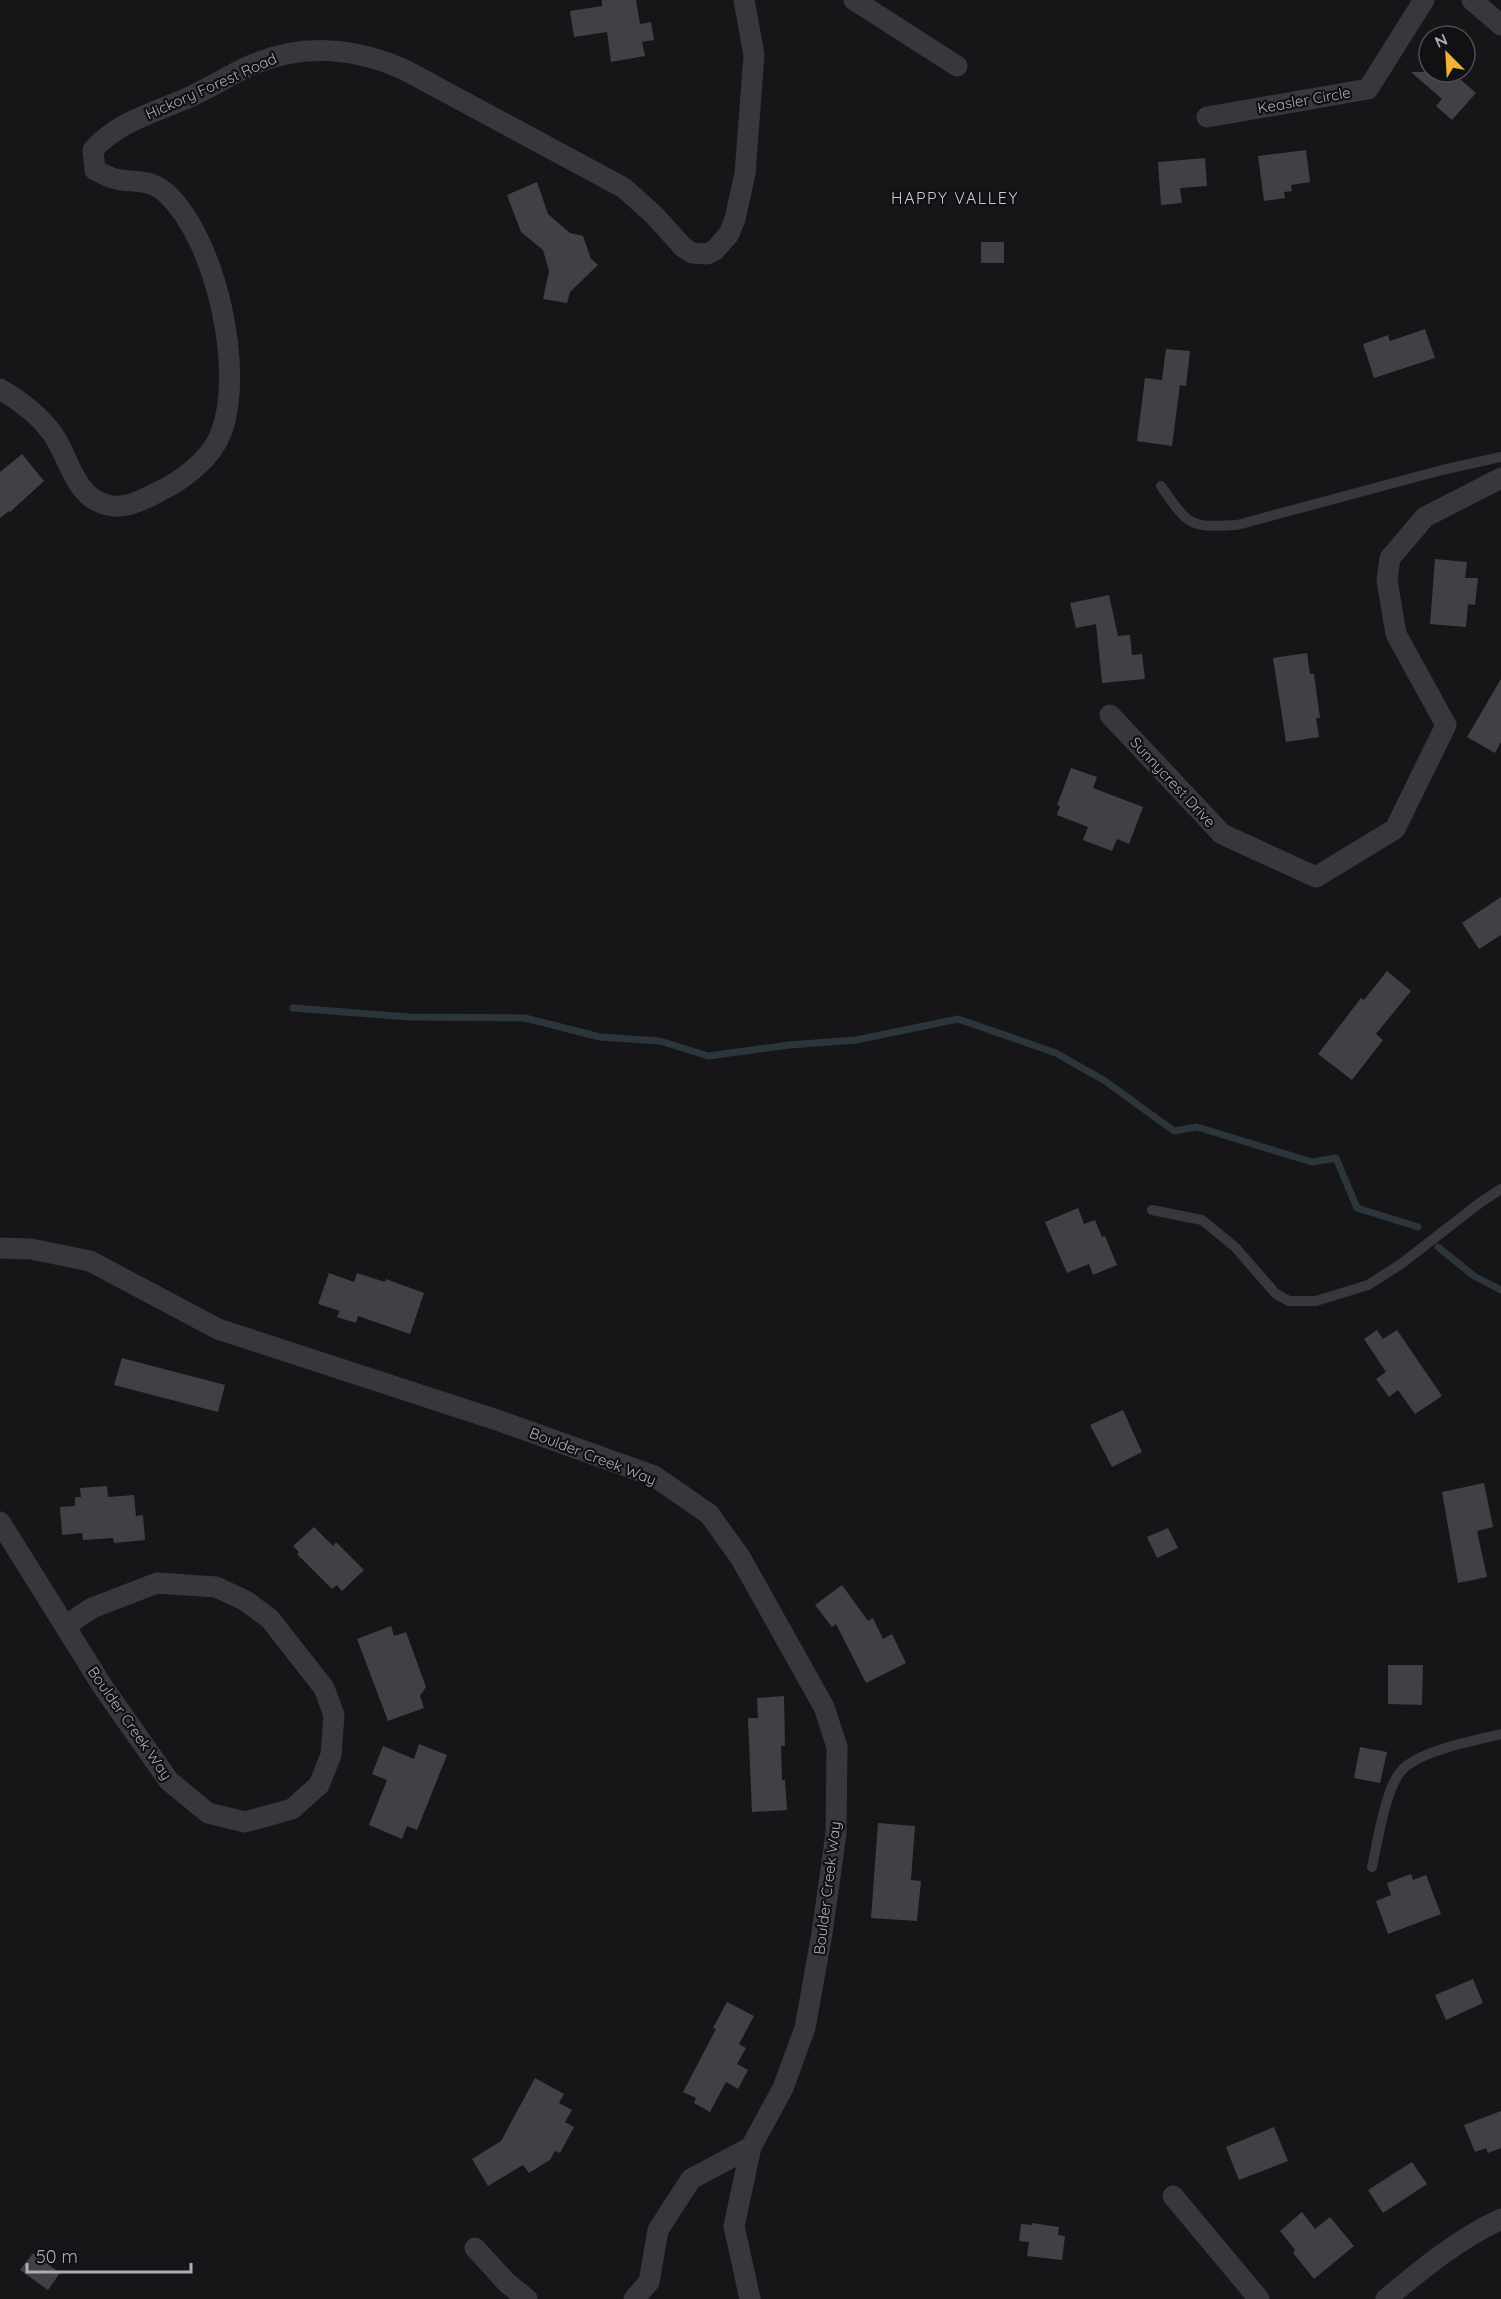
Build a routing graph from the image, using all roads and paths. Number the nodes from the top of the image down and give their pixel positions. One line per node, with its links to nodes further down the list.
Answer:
1 (744, 0): 8 (street, Hickory Forest Road)
2 (854, 0): 6 (street)
3 (1424, 0): 7 (street, Keasler Circle)
4 (1472, 0): 5 (street)
5 (1501, 25)
6 (957, 66)
7 (1207, 117)
8 (0, 389)
9 (1501, 457): 11 (lane)
10 (1501, 478): 12 (street, Sunnycrest Drive)
11 (1161, 486)
12 (1110, 715)
13 (1501, 1189): 14 (lane)
14 (1152, 1210)
15 (0, 1248): 20 (street, Boulder Creek Way)
16 (0, 1522): 17 (street, Boulder Creek Way)
17 (66, 1626): 17 (street, Boulder Creek Way)
18 (1501, 1734): 19 (lane)
19 (1372, 1867)
20 (751, 2147): 25 (street); 26 (street, Boulder Creek Way)
21 (1173, 2196): 27 (street)
22 (1501, 2219): 28 (street)
23 (475, 2248): 24 (street)
24 (527, 2299)
25 (634, 2299)
26 (750, 2299)
27 (1259, 2299)
28 (1386, 2299)

